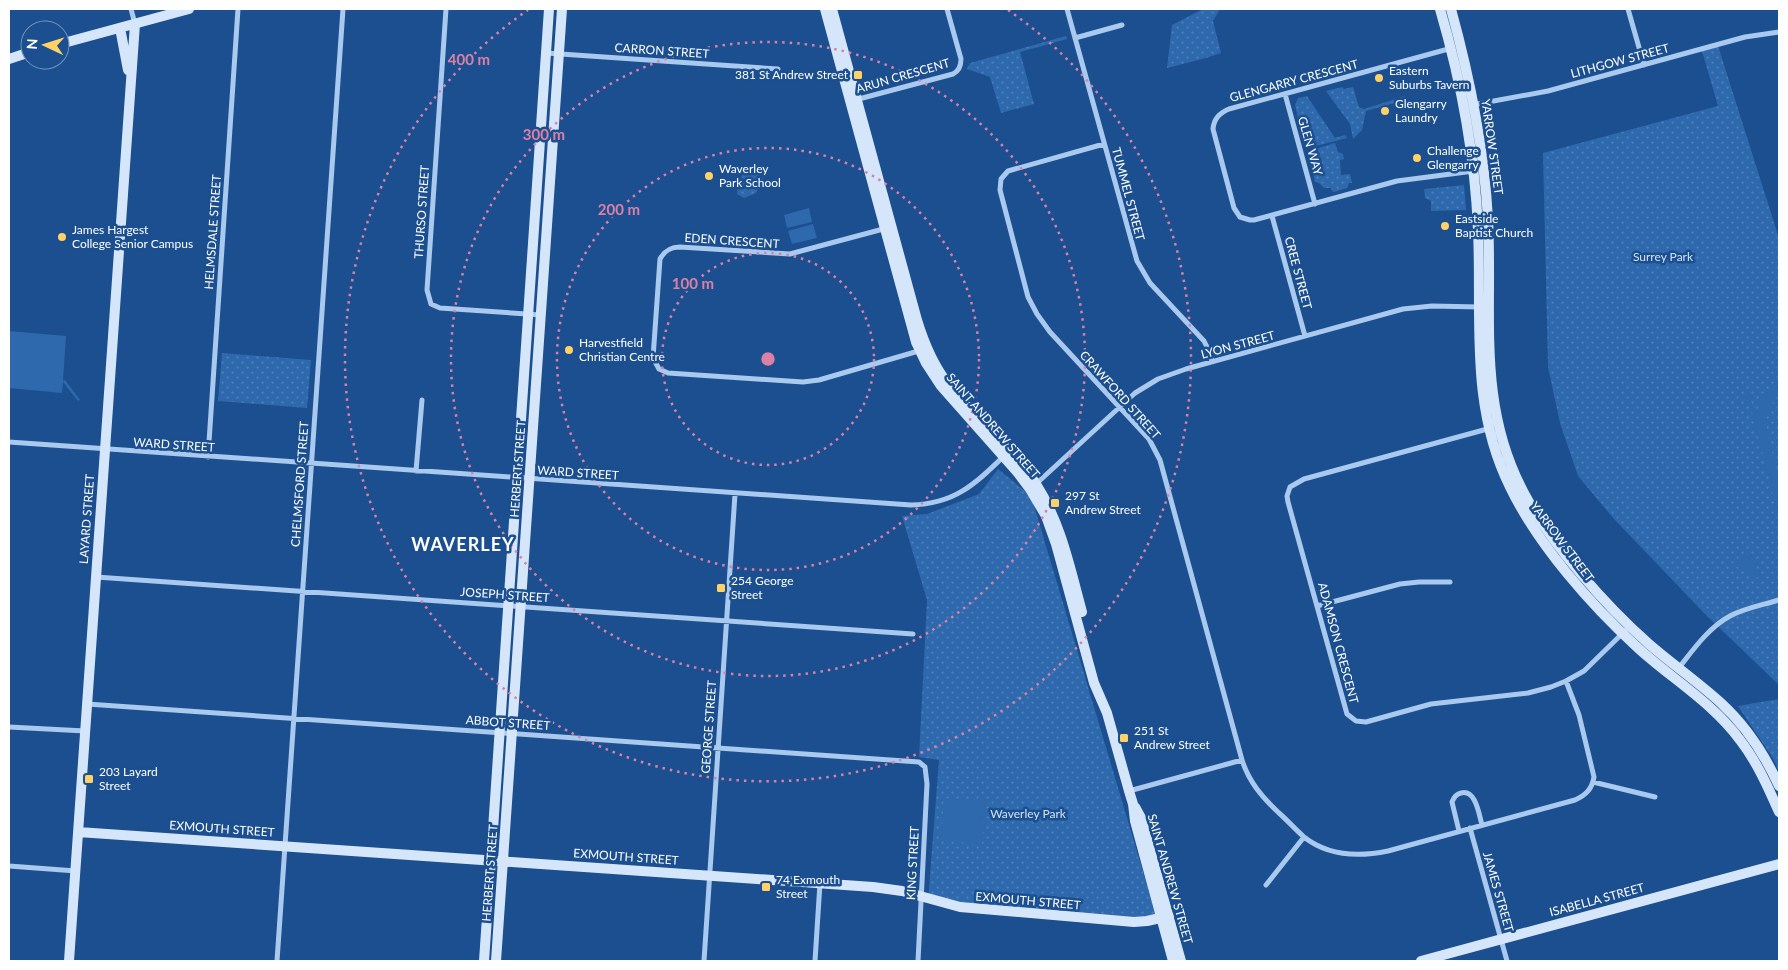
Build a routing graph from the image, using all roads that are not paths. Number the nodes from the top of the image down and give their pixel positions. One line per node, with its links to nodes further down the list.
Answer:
1 (131, 9): 15 (street, LAYARD STREET)
2 (189, 9): 15 (street)
3 (238, 9): 49 (street, HELMSDALE STREET)
4 (342, 9): 50 (street, CHELMSFORD STREET)
5 (446, 9): 38 (street, THURSO STREET)
6 (549, 9): 22 (street, HERBERT STREET)
7 (562, 9): 23 (street, HERBERT STREET)
8 (824, 9): 28 (street, SAINT ANDREW STREET)
9 (832, 9): 28 (street, SAINT ANDREW STREET)
10 (947, 9): 28 (street, ARUN CRESCENT)
11 (1067, 9): 19 (street, TUMMEL STREET)
12 (1440, 9): 21 (street, YARROW STREET)
13 (1450, 9): 21 (street, YARROW STREET)
14 (1628, 9): 24 (street)
15 (135, 24): 17 (street); 26 (street, LAYARD STREET)
16 (1122, 26): 19 (street)
17 (120, 28): 20 (street); 26 (street, LAYARD STREET)
18 (1779, 32): 24 (street, LITHGOW STREET)
19 (1075, 38): 30 (street, TUMMEL STREET)
20 (70, 41)
21 (1456, 47): 27 (street, GLENGARRY CRESCENT); 29 (street, YARROW STREET)
22 (546, 53): 23 (street, CARRON STREET); 32 (street, HERBERT STREET)
23 (559, 54): 25 (street, CARRON STREET); 33 (street, HERBERT STREET)
24 (1644, 64): 29 (street, LITHGOW STREET)
25 (778, 69)
26 (130, 78): 47 (street, LAYARD STREET)
27 (1285, 94): 34 (street, GLEN WAY); 35 (street, GLENGARRY CRESCENT)
28 (854, 101): 36 (street, SAINT ANDREW STREET)
29 (1469, 106): 31 (street, YARROW STREET)
30 (1104, 144): 42 (street, TUMMEL STREET); 44 (street, CRAWFORD STREET)
31 (1479, 170): 34 (street, GLENGARRY CRESCENT); 37 (street, YARROW STREET)
32 (537, 181): 33 (street); 38 (street, HERBERT STREET)
33 (550, 182): 39 (street, HERBERT STREET)
34 (1316, 204): 35 (street, GLENGARRY CRESCENT)
35 (1272, 216): 40 (street, CREE STREET)
36 (888, 228): 41 (street, SAINT ANDREW STREET); 41 (street, EDEN CRESCENT)
37 (1484, 307): 40 (street, LYON STREET); 45 (street, YARROW STREET)
38 (528, 314): 39 (street, THURSO STREET); 52 (street, HERBERT STREET)
39 (541, 315): 53 (street, HERBERT STREET)
40 (1305, 336): 42 (street, LYON STREET)
41 (924, 349): 48 (street, SAINT ANDREW STREET)
42 (1212, 362): 44 (street, LYON STREET)
43 (422, 400): 51 (street)
44 (1120, 407): 54 (street, LYON STREET); 75 (street, CRAWFORD STREET)
45 (1494, 427): 61 (street, ADAMSON CRESCENT); 64 (street, YARROW STREET)
46 (9, 442): 47 (street, WARD STREET)
47 (104, 449): 49 (street, WARD STREET); 56 (street, LAYARD STREET)
48 (1007, 453): 54 (street, SAINT ANDREW STREET); 55 (street, WARD STREET)
49 (208, 457): 50 (street, WARD STREET)
50 (311, 464): 51 (street, WARD STREET); 58 (street, CHELMSFORD STREET)
51 (416, 471): 52 (street, WARD STREET)
52 (517, 478): 53 (street, WARD STREET); 60 (street, HERBERT STREET)
53 (530, 479): 55 (street, WARD STREET); 62 (street, HERBERT STREET)
54 (1033, 486): 79 (street, SAINT ANDREW STREET)
55 (735, 494): 63 (street, GEORGE STREET)
56 (96, 577): 58 (street, JOSEPH STREET); 68 (street, LAYARD STREET)
57 (1450, 582): 61 (street)
58 (302, 591): 60 (street, JOSEPH STREET); 69 (street, CHELMSFORD STREET)
59 (1779, 600): 66 (street)
60 (508, 606): 62 (street, JOSEPH STREET); 72 (street, HERBERT STREET)
61 (1317, 606): 67 (street, ADAMSON CRESCENT)
62 (521, 607): 63 (street, JOSEPH STREET); 73 (street, HERBERT STREET)
63 (726, 621): 65 (street, JOSEPH STREET); 74 (street, GEORGE STREET)
64 (1626, 630): 66 (street, YARROW STREET); 67 (street, ADAMSON CRESCENT)
65 (913, 634)
66 (1674, 673): 78 (street, YARROW STREET); 81 (street, YARROW STREET)
67 (1566, 681): 77 (street)
68 (87, 704): 69 (street, ABBOT STREET); 71 (street, LAYARD STREET)
69 (294, 719): 72 (street, ABBOT STREET); 87 (street, CHELMSFORD STREET)
70 (9, 727): 71 (street)
71 (85, 732): 85 (street, LAYARD STREET)
72 (499, 733): 73 (street, ABBOT STREET); 88 (street, HERBERT STREET)
73 (512, 734): 74 (street, ABBOT STREET); 89 (street, HERBERT STREET)
74 (718, 748): 76 (street, ABBOT STREET); 93 (street, GEORGE STREET)
75 (1242, 760): 79 (street); 86 (street, CRAWFORD STREET)
76 (926, 767): 96 (street, KING STREET)
77 (1593, 782): 80 (street); 82 (street, CRAWFORD STREET)
78 (1779, 786)
79 (1129, 791): 97 (street, SAINT ANDREW STREET)
80 (1656, 797)
81 (1779, 812)
82 (1482, 825): 83 (street, CRAWFORD STREET); 84 (street)
83 (1470, 828): 84 (street, CRAWFORD STREET); 98 (street, JAMES STREET)
84 (1459, 831): 86 (street, CRAWFORD STREET)
85 (78, 832): 87 (street, EXMOUTH STREET); 92 (street, LAYARD STREET)
86 (1304, 837): 95 (street)
87 (285, 846): 88 (street, EXMOUTH STREET); 100 (street, CHELMSFORD STREET)
88 (490, 861): 89 (street, EXMOUTH STREET); 101 (street, HERBERT STREET)
89 (503, 862): 93 (street, EXMOUTH STREET); 102 (street, HERBERT STREET)
90 (1779, 864): 98 (street, ISABELLA STREET)
91 (9, 866): 92 (street)
92 (76, 871): 99 (street, LAYARD STREET)
93 (709, 875): 94 (street, EXMOUTH STREET); 103 (street, GEORGE STREET)
94 (820, 883): 96 (street, EXMOUTH STREET); 104 (street)
95 (1266, 885)
96 (922, 896): 97 (street, EXMOUTH STREET); 105 (street, KING STREET)
97 (1164, 917): 106 (street, SAINT ANDREW STREET); 107 (street, SAINT ANDREW STREET)
98 (1501, 939): 108 (street, ISABELLA STREET); 109 (street, JAMES STREET)
99 (69, 961)
100 (277, 961)
101 (484, 961)
102 (496, 961)
103 (704, 961)
104 (815, 961)
105 (918, 961)
106 (1173, 961)
107 (1181, 961)
108 (1421, 961)
109 (1507, 961)

